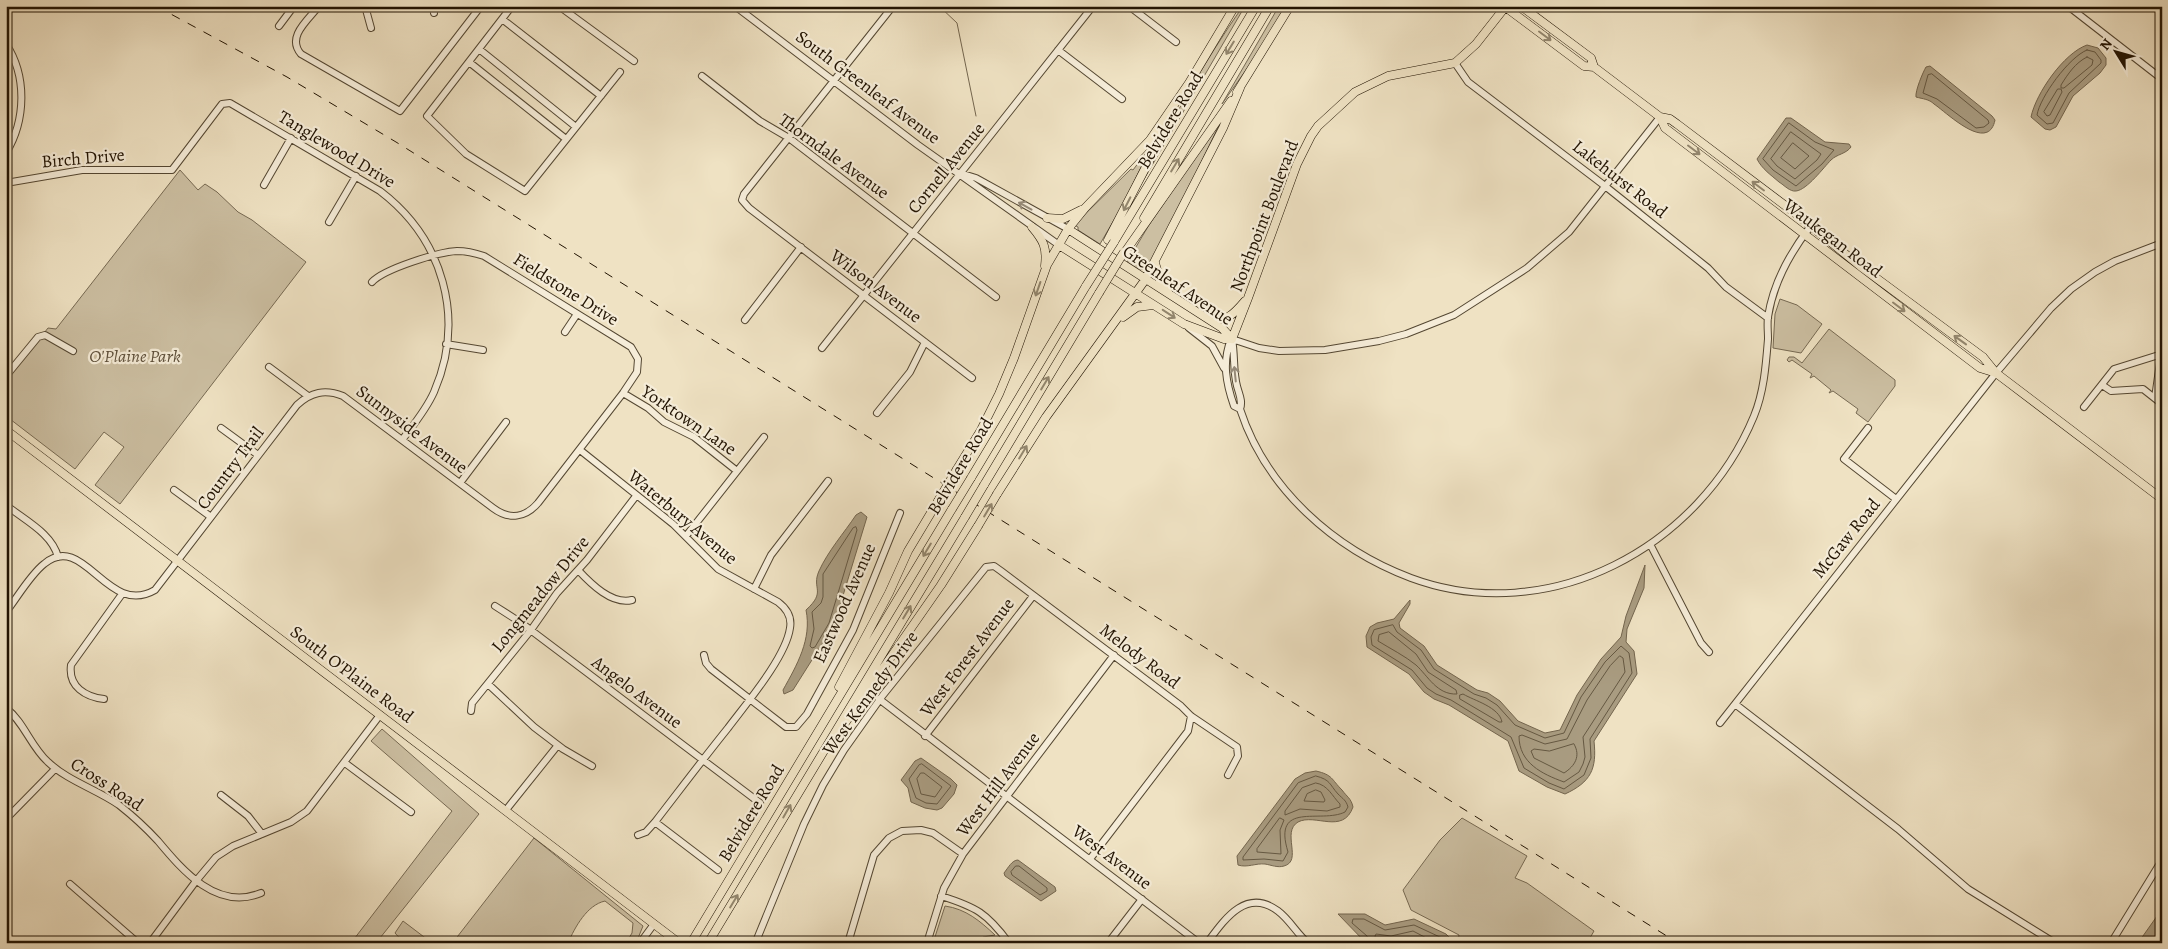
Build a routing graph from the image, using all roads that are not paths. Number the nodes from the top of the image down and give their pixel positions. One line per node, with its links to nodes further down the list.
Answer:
1 (294, 6): 20 (street)
2 (319, 6): 4 (street)
3 (366, 6): 21 (street)
4 (481, 6)
5 (512, 6): 19 (street)
6 (559, 6): 26 (street)
7 (736, 6): 33 (street, South Greenleaf Avenue)
8 (893, 6): 33 (street)
9 (1093, 6): 25 (street, Cornell Avenue)
10 (1129, 6): 22 (street)
11 (1236, 6): 34 (main road)
12 (1256, 6): 58 (main road, Belvidere Road, one-way to 58)
13 (1270, 6): 62 (main road, Belvidere Road, one-way to 13)
14 (1290, 6): 35 (main road)
15 (1522, 6): 18 (main road, Waukegan Road)
16 (2068, 6): 32 (street)
17 (1505, 7): 28 (main road); 29 (main road, Waukegan Road, one-way to 29)
18 (1529, 9): 29 (main road, Waukegan Road)
19 (502, 19): 24 (street); 36 (street)
20 (279, 26)
21 (371, 28)
22 (1176, 42)
23 (6, 44): 43 (street)
24 (479, 49): 27 (street); 39 (street)
25 (1058, 50): 37 (street); 45 (street, Cornell Avenue)
26 (634, 61)
27 (469, 62): 42 (street); 42 (street)
28 (1455, 63): 49 (street, Lakehurst Road); 72 (main road, Northpoint Boulevard)
29 (1594, 66): 38 (main road, Waukegan Road)
30 (620, 72): 36 (street)
31 (702, 76): 41 (street, Thorndale Avenue)
32 (2162, 78)
33 (834, 81): 41 (street); 45 (street, South Greenleaf Avenue)
34 (1189, 82): 50 (main road); 58 (main road, one-way to 58)
35 (1240, 88): 62 (main road); 64 (main road)
36 (601, 96): 39 (street)
37 (1122, 99)
38 (1660, 117): 49 (street); 53 (main road, Waukegan Road, one-way to 38); 57 (main road, Waukegan Road, one-way to 57)
39 (576, 127): 42 (street)
40 (291, 138): 44 (street, Tanglewood Drive); 46 (street, Tanglewood Drive); 48 (street)
41 (788, 138): 56 (street, Thorndale Avenue); 61 (street, Wilson Avenue)
42 (566, 139)
43 (6, 153)
44 (163, 170): 47 (street, Birch Drive)
45 (959, 173): 51 (street, South Greenleaf Avenue, one-way to 45); 54 (street, South Greenleaf Avenue); 56 (street, Cornell Avenue)
46 (356, 176): 52 (street); 63 (street, Tanglewood Drive)
47 (6, 183)
48 (264, 185)
49 (1605, 186): 76 (street, Lakehurst Road); 81 (street)
50 (1085, 208): 51 (main road); 55 (main road)
51 (1047, 218): 55 (street, South Greenleaf Avenue)
52 (329, 222)
53 (1810, 227): 57 (street); 89 (main road, Waukegan Road, one-way to 53)
54 (1032, 228): 60 (street, South Greenleaf Avenue); 65 (main road)
55 (1068, 229): 60 (main road); 66 (main road, Greenleaf Avenue)
56 (913, 234): 69 (street, Cornell Avenue); 70 (street, Thorndale Avenue)
57 (1804, 235): 76 (street); 89 (main road, Waukegan Road, one-way to 89)
58 (1111, 241): 149 (main road, Belvidere Road, one-way to 149, bridge)
59 (2162, 243): 89 (street, McGaw Road)
60 (1059, 245): 65 (main road); 68 (main road, Greenleaf Avenue)
61 (802, 247): 69 (street, Wilson Avenue); 77 (street)
62 (1124, 252): 153 (main road, Belvidere Road, one-way to 62, bridge)
63 (435, 256): 67 (street, Fieldstone Drive); 74 (street, Fieldstone Drive); 83 (street, Tanglewood Drive)
64 (1155, 263): 66 (main road); 71 (main road)
65 (1044, 273): 149 (main road, one-way to 149, bridge)
66 (1145, 280): 68 (main road); 71 (main road, Greenleaf Avenue)
67 (372, 282)
68 (1136, 294): 73 (main road, Greenleaf Avenue); 79 (main road)
69 (864, 295): 82 (street, Wilson Avenue); 84 (street, Cornell Avenue)
70 (996, 298)
71 (1172, 298): 75 (main road, Greenleaf Avenue)
72 (1248, 298): 75 (main road); 81 (main road, Northpoint Boulevard)
73 (1154, 305): 78 (main road, Greenleaf Avenue, one-way to 78); 79 (main road)
74 (577, 314): 80 (street); 94 (street, Fieldstone Drive)
75 (1205, 318): 81 (main road, Greenleaf Avenue)
76 (1768, 318): 120 (street)
77 (745, 320)
78 (1184, 324): 81 (main road, Greenleaf Avenue); 92 (street)
79 (1114, 325): 153 (main road, one-way to 79, bridge)
80 (566, 332)
81 (1232, 339): 92 (street); 99 (street, one-way to 81)
82 (925, 342): 91 (street, Wilson Avenue); 100 (street)
83 (446, 344): 86 (street); 106 (street, Tanglewood Drive)
84 (822, 348)
85 (73, 350): 90 (street)
86 (483, 350)
87 (2161, 354): 93 (street); 96 (street)
88 (269, 367): 95 (street)
89 (1996, 373): 114 (street, McGaw Road); 115 (main road, Waukegan Road)
90 (6, 376)
91 (972, 378)
92 (1226, 379): 99 (street)
93 (2102, 385): 96 (street); 98 (street)
94 (623, 393): 107 (street, Fieldstone Drive); 109 (street, Yorktown Lane)
95 (308, 396): 106 (street, Sunnyside Avenue); 108 (street, Country Trail)
96 (2155, 398): 97 (street)
97 (2162, 404)
98 (2084, 407)
99 (1240, 409): 120 (street)
100 (877, 413)
101 (506, 422): 111 (street)
102 (221, 428): 108 (street)
103 (1868, 428): 114 (street)
104 (6, 430): 122 (main road, South O'Plaine Road)
105 (764, 437): 109 (street)
106 (402, 440): 111 (street, Sunnyside Avenue)
107 (580, 450): 111 (street, Sunnyside Avenue); 113 (street, Waterbury Avenue)
108 (258, 455): 118 (street, Country Trail)
109 (737, 471): 119 (street)
110 (828, 481): 125 (street)
111 (460, 484)
112 (174, 490): 118 (street)
113 (636, 496): 119 (street, Waterbury Avenue); 123 (street, Longmeadow Drive)
114 (1896, 499): 139 (street, McGaw Road)
115 (2162, 499)
116 (6, 505): 121 (street)
117 (900, 512): 137 (street, Eastwood Avenue)
118 (211, 517): 122 (street, Country Trail)
119 (686, 536): 125 (street, Waterbury Avenue)
120 (1650, 544): 132 (street)
121 (58, 556): 126 (street); 130 (street)
122 (178, 560): 126 (street, Country Trail); 142 (main road, South O'Plaine Road)
123 (578, 570): 128 (street); 131 (street, Longmeadow Drive)
124 (1001, 571): 127 (street, Melody Road); 138 (street, West Kennedy Drive)
125 (754, 589): 137 (street, Waterbury Avenue)
126 (122, 594): 136 (street)
127 (1033, 596): 134 (street, Melody Road); 145 (street, West Forest Avenue)
128 (632, 600)
129 (495, 606): 131 (street, Angelo Avenue)
130 (6, 612)
131 (531, 630): 135 (street, Longmeadow Drive); 147 (street, Angelo Avenue)
132 (1709, 652)
133 (704, 655): 137 (street)
134 (1114, 655): 143 (street, Melody Road); 155 (street, West Hill Avenue)
135 (488, 684): 141 (street, Longmeadow Drive); 146 (street)
136 (104, 699)
137 (750, 699): 147 (street)
138 (879, 699): 145 (street, West Avenue); 181 (street, West Kennedy Drive)
139 (1735, 704): 144 (street, McGaw Road); 189 (street)
140 (6, 708): 151 (street, Cross Road)
141 (471, 710)
142 (380, 715): 148 (street); 157 (main road, South O'Plaine Road)
143 (1191, 716): 152 (street, Melody Road); 164 (street)
144 (1720, 723)
145 (925, 736): 155 (street, West Avenue)
146 (558, 745): 150 (street); 157 (street)
147 (703, 760): 156 (street, Angelo Avenue); 160 (street)
148 (345, 763): 158 (street); 161 (street)
149 (798, 763): 179 (main road, Belvidere Road)
150 (592, 766)
151 (55, 769): 159 (street); 167 (street, Cross Road)
152 (1228, 774)
153 (802, 786): 180 (main road, Belvidere Road, one-way to 153)
154 (221, 795): 161 (street)
155 (1007, 796): 163 (street, West Hill Avenue); 164 (street, West Avenue)
156 (760, 802)
157 (506, 810): 172 (main road, South O'Plaine Road)
158 (411, 812)
159 (6, 820)
160 (655, 822): 162 (street); 166 (street)
161 (262, 834): 167 (street)
162 (638, 835)
163 (962, 854): 170 (street, West Hill Avenue); 182 (street)
164 (1090, 859): 171 (street, West Avenue)
165 (2162, 860): 190 (street)
166 (718, 870)
167 (196, 881): 169 (street, Cross Road); 175 (street)
168 (70, 884): 174 (street)
169 (262, 892)
170 (941, 896): 183 (street, West Hill Avenue); 184 (street)
171 (1142, 899): 185 (street); 186 (street, West Avenue)
172 (654, 924): 173 (main road, South O'Plaine Road); 176 (street)
173 (667, 933): 177 (main road); 178 (main road, South O'Plaine Road)
174 (138, 943)
175 (150, 943)
176 (640, 943)
177 (669, 943)
178 (679, 943)
179 (691, 943)
180 (708, 943)
181 (751, 943)
182 (848, 943)
183 (927, 943)
184 (1009, 943)
185 (1108, 943)
186 (1199, 943)
187 (1207, 943): 188 (street)
188 (1308, 943)
189 (2055, 943)
190 (2110, 943)

